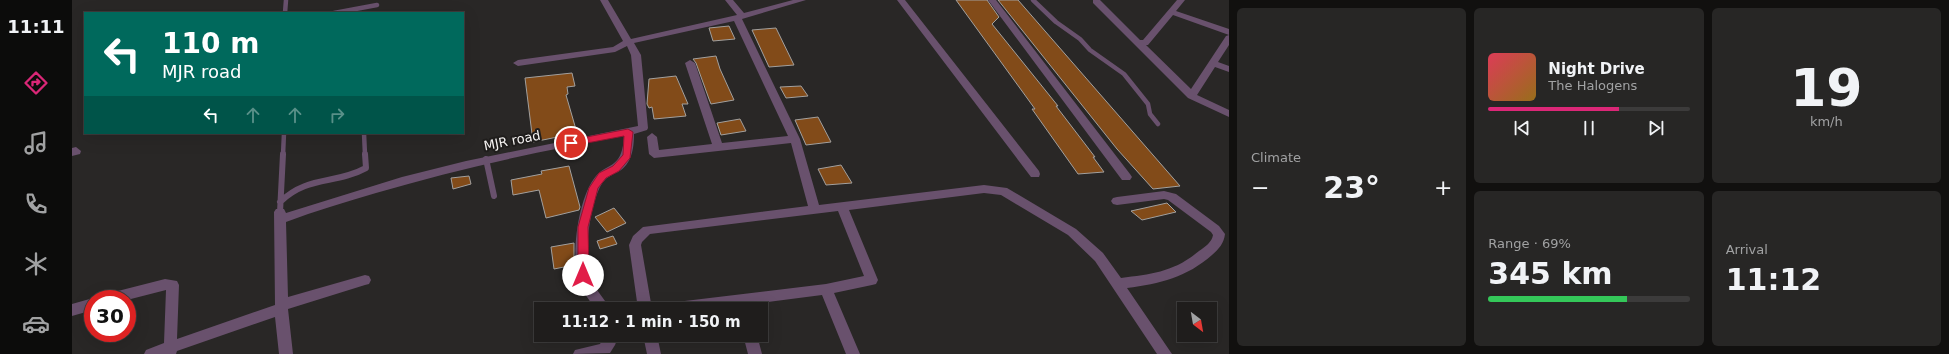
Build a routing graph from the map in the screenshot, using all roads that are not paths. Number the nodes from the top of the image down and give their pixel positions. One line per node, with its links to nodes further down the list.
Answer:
1 (286, 0): 12 (lane)
2 (604, 0): 18 (street, MJR road)
3 (729, 0): 15 (street)
4 (802, 0): 15 (street)
5 (901, 0): 34 (street)
6 (992, 0): 35 (street)
7 (1033, 0): 26 (lane)
8 (1181, 0): 14 (street)
9 (1096, 1): 10 (street); 19 (street)
10 (1108, 1)
11 (377, 5): 13 (lane)
12 (285, 12)
13 (339, 12)
14 (1172, 12): 16 (street); 19 (street)
15 (740, 17): 18 (street); 31 (street)
16 (1229, 32)
17 (1229, 38): 22 (street)
18 (628, 42): 20 (street); 27 (street, MJR road)
19 (1137, 42): 24 (street)
20 (518, 63)
21 (690, 63): 32 (street)
22 (1212, 63): 23 (street); 24 (street)
23 (1229, 69)
24 (1191, 96): 25 (street)
25 (1229, 114)
26 (1158, 124)
27 (628, 132): 33 (street, MJR road); 45 (street)
28 (284, 134): 40 (lane)
29 (364, 134): 40 (lane)
30 (652, 137): 32 (street)
31 (795, 138): 32 (street); 39 (street)
32 (718, 146)
33 (486, 159): 36 (lane); 40 (street, MJR road)
34 (1035, 174)
35 (1126, 177)
36 (494, 196)
37 (1117, 201): 42 (street)
38 (842, 207): 39 (street); 42 (street); 43 (street)
39 (815, 210): 46 (street)
40 (280, 211): 49 (street)
41 (365, 280): 49 (street)
42 (1118, 284): 61 (street)
43 (826, 289): 47 (street); 60 (street)
44 (136, 292): 54 (street)
45 (599, 302)
46 (644, 302)
47 (757, 302)
48 (84, 307): 50 (street)
49 (281, 307): 54 (street); 56 (street)
50 (72, 310)
51 (610, 342): 57 (street)
52 (651, 342): 58 (street)
53 (752, 342): 59 (street)
54 (170, 351): 55 (street)
55 (151, 354)
56 (286, 354)
57 (580, 354)
58 (654, 354)
59 (755, 354)
60 (854, 354)
61 (1165, 354)

